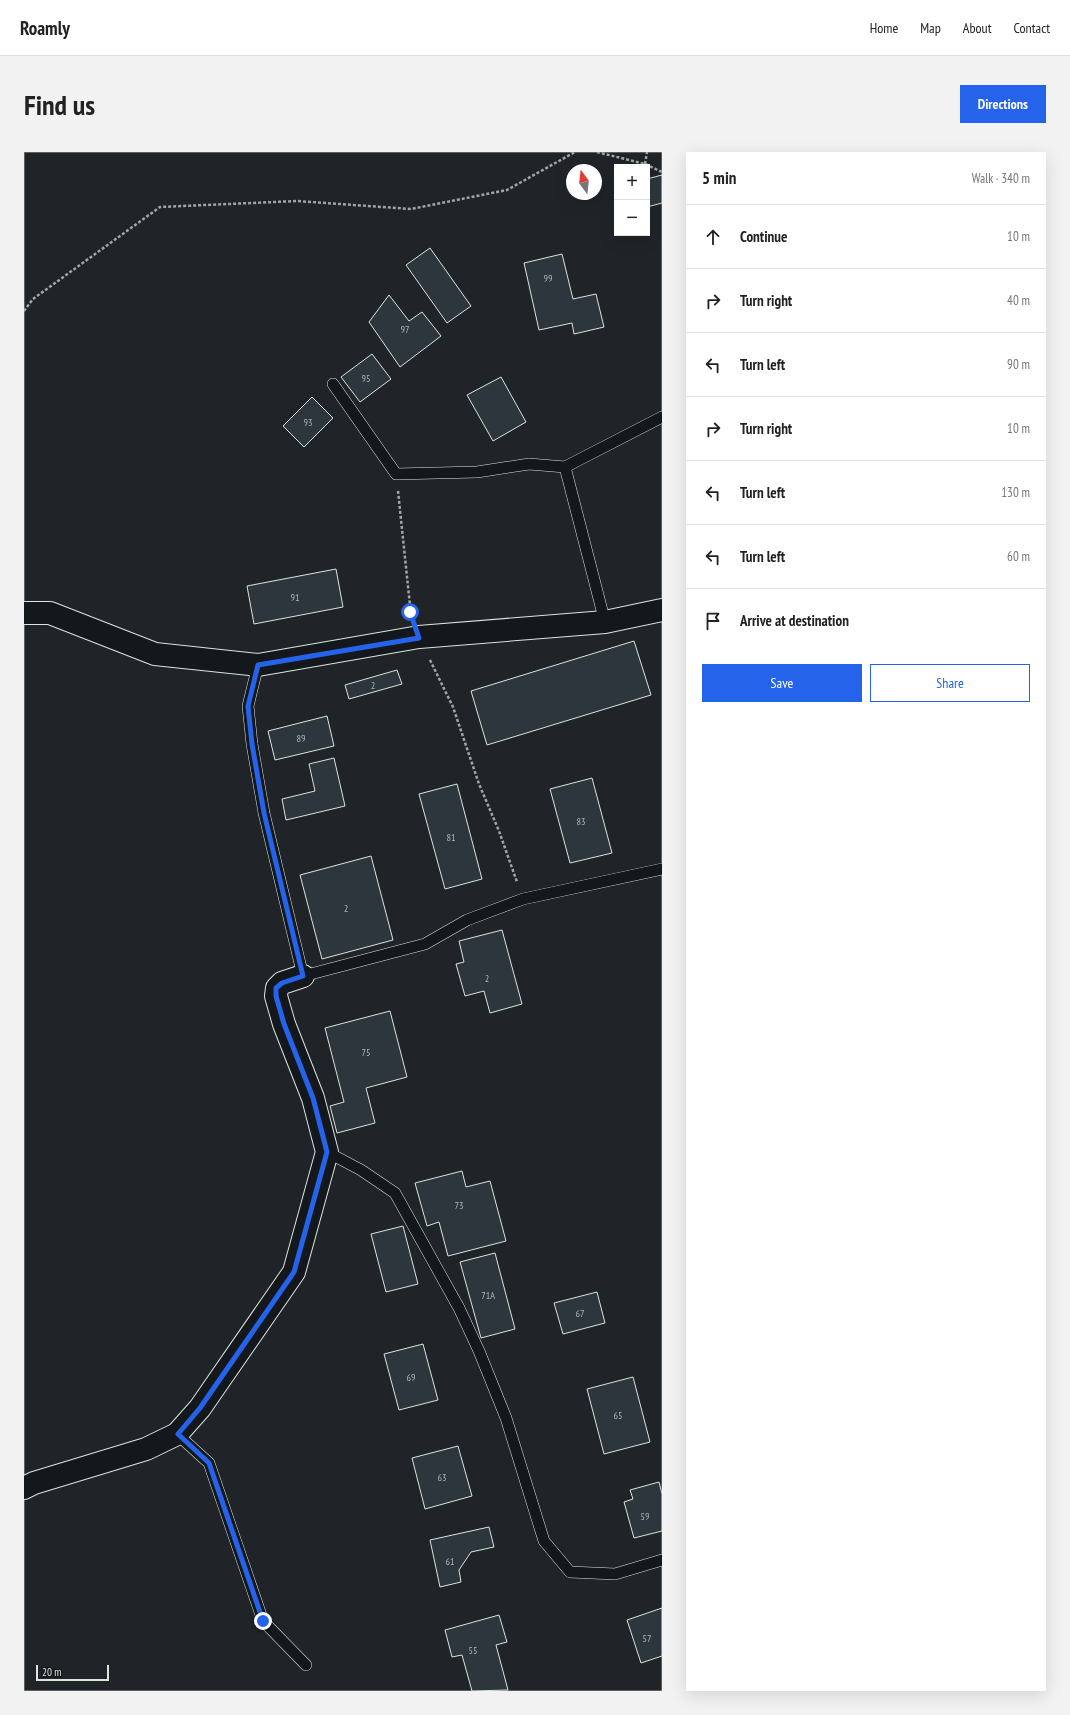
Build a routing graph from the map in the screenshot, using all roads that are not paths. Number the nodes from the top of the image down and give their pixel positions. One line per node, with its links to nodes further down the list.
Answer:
1 (333, 384): 3 (lane)
2 (662, 417): 3 (lane)
3 (565, 467): 6 (lane)
4 (662, 610): 6 (street)
5 (24, 613): 7 (street)
6 (605, 622): 7 (street)
7 (258, 665): 9 (lane)
8 (662, 869): 9 (lane)
9 (303, 976): 10 (street)
10 (327, 1152): 11 (street); 13 (lane)
11 (178, 1434): 12 (street); 14 (lane)
12 (24, 1488)
13 (662, 1560)
14 (306, 1665)

